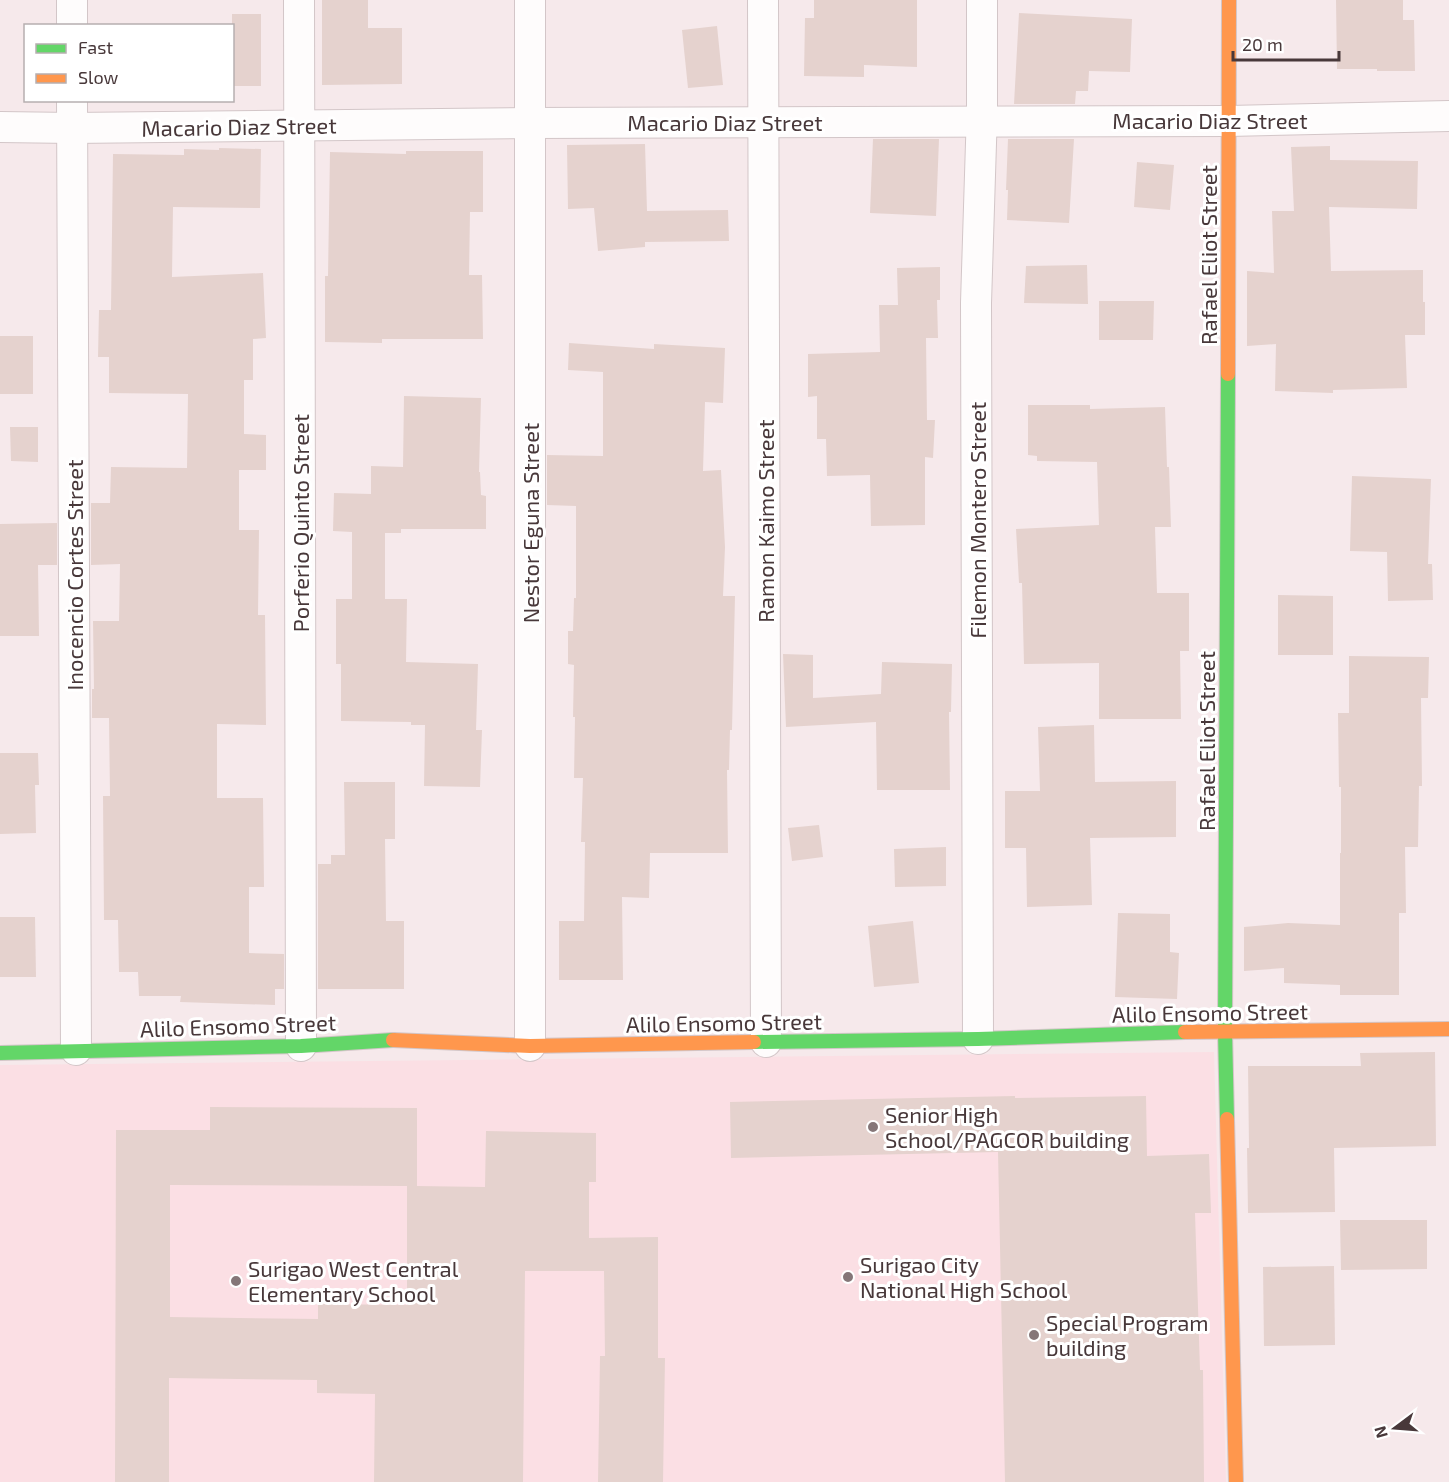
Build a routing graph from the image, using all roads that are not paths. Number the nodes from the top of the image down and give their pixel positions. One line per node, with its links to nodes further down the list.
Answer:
1 (72, 0): 7 (street)
2 (299, 0): 14 (street, Porferio Quinto Street)
3 (530, 0): 12 (street, Nestor Eguna Street)
4 (763, 0): 13 (street, Ramon Kaimo Street)
5 (982, 0): 10 (street, Filemon Montero Street)
6 (1228, 0): 11 (street, Rafael Eliot Street)
7 (72, 24)
8 (72, 114): 14 (street, Macario Diaz Street); 15 (street, Macario Diaz Street); 22 (street, Inocencio Cortes Street)
9 (1449, 116): 11 (street, Macario Diaz Street)
10 (981, 121): 11 (street, Macario Diaz Street); 13 (street, Macario Diaz Street); 18 (street, Filemon Montero Street)
11 (1229, 121): 17 (street, Rafael Eliot Street)
12 (530, 123): 13 (street, Macario Diaz Street); 14 (street, Macario Diaz Street); 21 (street, Nestor Eguna Street)
13 (764, 123): 19 (street, Ramon Kaimo Street)
14 (300, 125): 20 (street, Porferio Quinto Street)
15 (0, 127)
16 (1449, 1029): 17 (street, Alilo Ensomo Street)
17 (1225, 1031): 18 (street, Alilo Ensomo Street); 24 (street, Rafael Eliot Street)
18 (978, 1039): 19 (street, Alilo Ensomo Street)
19 (766, 1042): 21 (street, Alilo Ensomo Street)
20 (301, 1046): 21 (street, Alilo Ensomo Street); 22 (street, Alilo Ensomo Street)
21 (530, 1046)
22 (76, 1050): 23 (street, Alilo Ensomo Street)
23 (0, 1053)
24 (1236, 1482)

